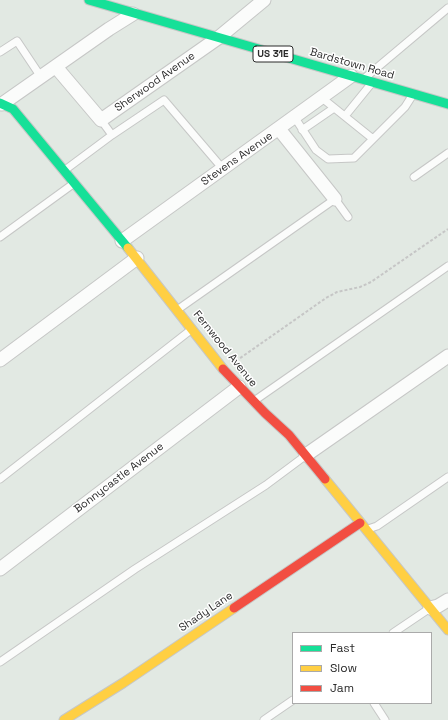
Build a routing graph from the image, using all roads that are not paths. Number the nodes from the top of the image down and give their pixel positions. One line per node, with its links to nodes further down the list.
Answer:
1 (89, 0): 4 (street, Bardstown Road / US 31E)
2 (264, 0): 5 (street, Sherwood Avenue)
3 (448, 8): 9 (lane)
4 (134, 14): 5 (street, Bardstown Road / US 31E); 7 (street)
5 (218, 38): 9 (street, Bardstown Road / US 31E); 18 (street, Sherwood Avenue)
6 (0, 52): 8 (lane)
7 (56, 67): 8 (street); 18 (street)
8 (41, 77): 13 (street)
9 (357, 78): 10 (street, Bardstown Road / US 31E); 12 (street, Stevens Avenue)
10 (372, 82): 11 (street, Bardstown Road / US 31E); 16 (lane)
11 (413, 94): 14 (street, Bardstown Road / US 31E); 22 (lane)
12 (322, 98): 15 (lane); 17 (street, Stevens Avenue)
13 (1, 104): 25 (street, Fernwood Avenue)
14 (448, 104)
15 (334, 108): 16 (lane); 20 (lane)
16 (345, 116): 22 (lane)
17 (294, 118): 19 (street, Stevens Avenue); 20 (lane)
18 (101, 120): 21 (lane)
19 (279, 130): 24 (street, Stevens Avenue); 28 (street)
20 (302, 130): 22 (lane)
21 (112, 135): 24 (lane); 25 (lane)
22 (373, 139)
23 (448, 153): 26 (lane)
24 (223, 169): 31 (street, Stevens Avenue)
25 (65, 170): 27 (street, Fernwood Avenue)
26 (414, 177)
27 (75, 183): 30 (lane); 31 (street, Fernwood Avenue)
28 (334, 199): 29 (lane); 34 (lane)
29 (348, 217)
30 (0, 237)
31 (122, 241): 32 (street, Fernwood Avenue)
32 (137, 258): 34 (street, Fernwood Avenue); 37 (street)
33 (448, 266): 39 (lane)
34 (177, 310): 35 (street, Fernwood Avenue)
35 (192, 329): 38 (street, Fernwood Avenue); 42 (lane)
36 (448, 356): 40 (street)
37 (0, 360)
38 (239, 387): 39 (street, Fernwood Avenue); 44 (street, Bonnycastle Avenue)
39 (253, 402): 40 (street, Fernwood Avenue)
40 (306, 455): 43 (street, Fernwood Avenue); 49 (lane)
41 (448, 477): 43 (lane)
42 (0, 479)
43 (363, 526): 46 (street, Fernwood Avenue); 52 (street, Shady Lane)
44 (0, 569)
45 (448, 600): 46 (street)
46 (430, 608): 47 (street, Fernwood Avenue); 48 (lane)
47 (448, 630)
48 (394, 632)
49 (0, 662)
50 (292, 701): 53 (lane)
51 (375, 704): 54 (lane)
52 (64, 720)
53 (264, 720)
54 (385, 720)

